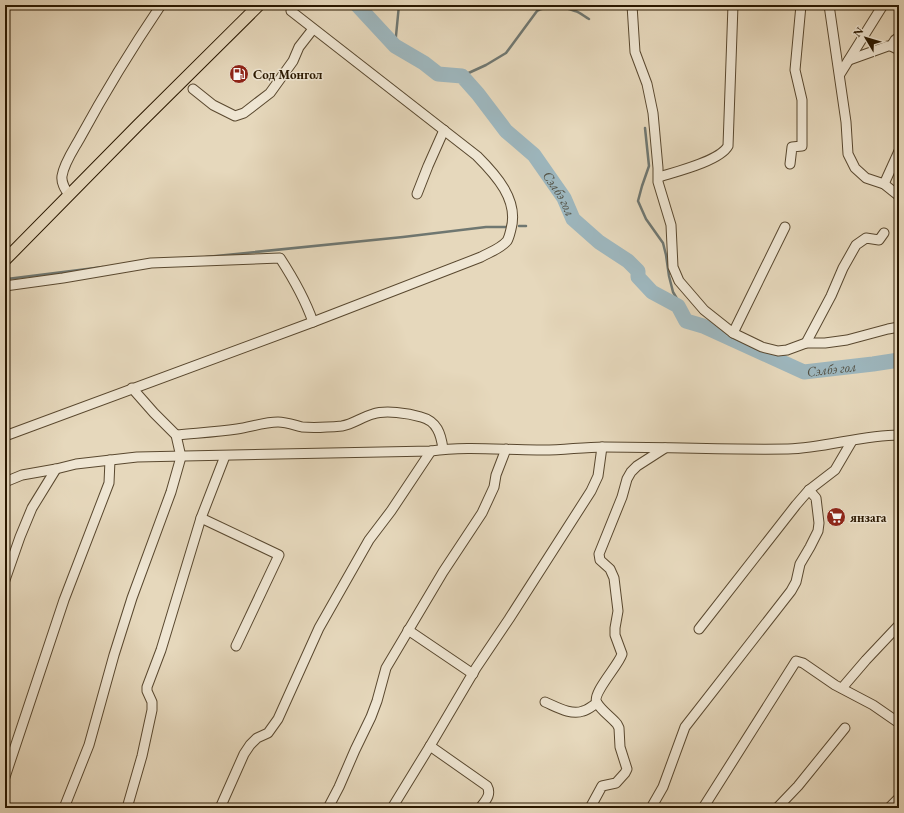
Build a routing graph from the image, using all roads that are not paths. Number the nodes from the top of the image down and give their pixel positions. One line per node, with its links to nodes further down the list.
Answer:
1 (161, 5): 21 (street)
2 (259, 5): 21 (main road)
3 (632, 5): 18 (street)
4 (733, 5): 18 (street)
5 (801, 5): 17 (street)
6 (829, 5): 13 (street)
7 (883, 5): 12 (street)
8 (291, 11): 9 (street)
9 (314, 29): 14 (street); 15 (street)
10 (899, 37): 11 (street)
11 (895, 48): 12 (street)
12 (849, 60): 13 (street)
13 (840, 74): 19 (street)
14 (193, 89)
15 (444, 130): 20 (street); 27 (street)
16 (899, 151): 19 (street)
17 (790, 164)
18 (659, 177): 29 (street)
19 (884, 184): 22 (street)
20 (417, 194)
21 (69, 195): 25 (main road)
22 (899, 196)
23 (785, 227): 29 (street)
24 (884, 233): 30 (street)
25 (5, 260)
26 (5, 286): 27 (street)
27 (313, 322): 31 (street)
28 (899, 327): 30 (street)
29 (733, 333): 30 (street)
30 (806, 343)
31 (132, 388): 33 (street); 34 (street)
32 (899, 434): 35 (street)
33 (176, 435): 38 (street); 42 (street)
34 (5, 436)
35 (852, 441): 37 (street); 46 (street)
36 (602, 447): 37 (street); 39 (street); 53 (street)
37 (664, 448): 56 (street)
38 (443, 449): 39 (street); 40 (street)
39 (506, 449): 51 (street)
40 (431, 451): 41 (street); 64 (street)
41 (225, 456): 42 (street); 47 (street)
42 (182, 457): 43 (street); 62 (street)
43 (110, 460): 44 (street); 60 (street)
44 (56, 470): 45 (street); 48 (street)
45 (5, 482)
46 (809, 490): 50 (street); 69 (street)
47 (201, 518): 52 (street); 63 (street)
48 (5, 580)
49 (899, 625): 54 (street)
50 (699, 629)
51 (408, 630): 53 (street); 65 (street)
52 (236, 646)
53 (472, 674): 59 (street)
54 (842, 688): 57 (street); 70 (street)
55 (545, 702): 56 (street)
56 (597, 703): 68 (street)
57 (899, 724)
58 (845, 728): 71 (street)
59 (430, 746): 66 (street); 67 (street)
60 (5, 777)
61 (899, 798): 72 (street)
62 (64, 808)
63 (127, 808)
64 (220, 808)
65 (328, 808)
66 (392, 808)
67 (480, 808)
68 (590, 808)
69 (651, 808)
70 (703, 808)
71 (777, 808)
72 (889, 808)

